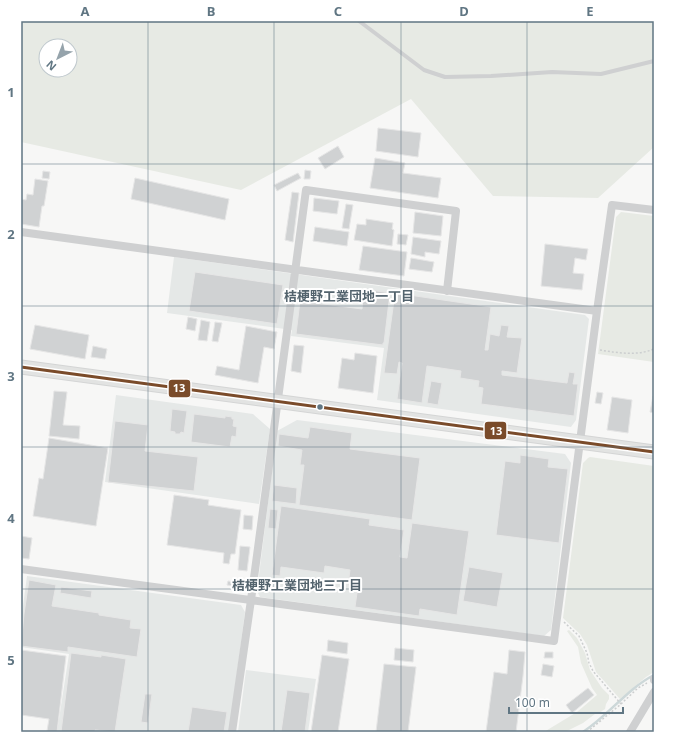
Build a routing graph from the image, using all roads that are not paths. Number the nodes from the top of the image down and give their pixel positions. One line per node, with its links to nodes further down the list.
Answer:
1 (359, 21): 2 (lane)
2 (654, 61)
3 (654, 210): 7 (street)
4 (21, 232): 5 (street)
5 (295, 269): 6 (street); 6 (street); 9 (street)
6 (447, 290): 7 (street)
7 (597, 311): 10 (street)
8 (21, 367): 9 (main road)
9 (278, 402): 10 (main road); 13 (street)
10 (580, 442): 11 (main road); 13 (street)
11 (654, 452)
12 (21, 569): 13 (street)
13 (251, 600): 16 (street)
14 (654, 692): 15 (street)
15 (651, 704): 17 (street)
16 (232, 732)
17 (630, 732)

